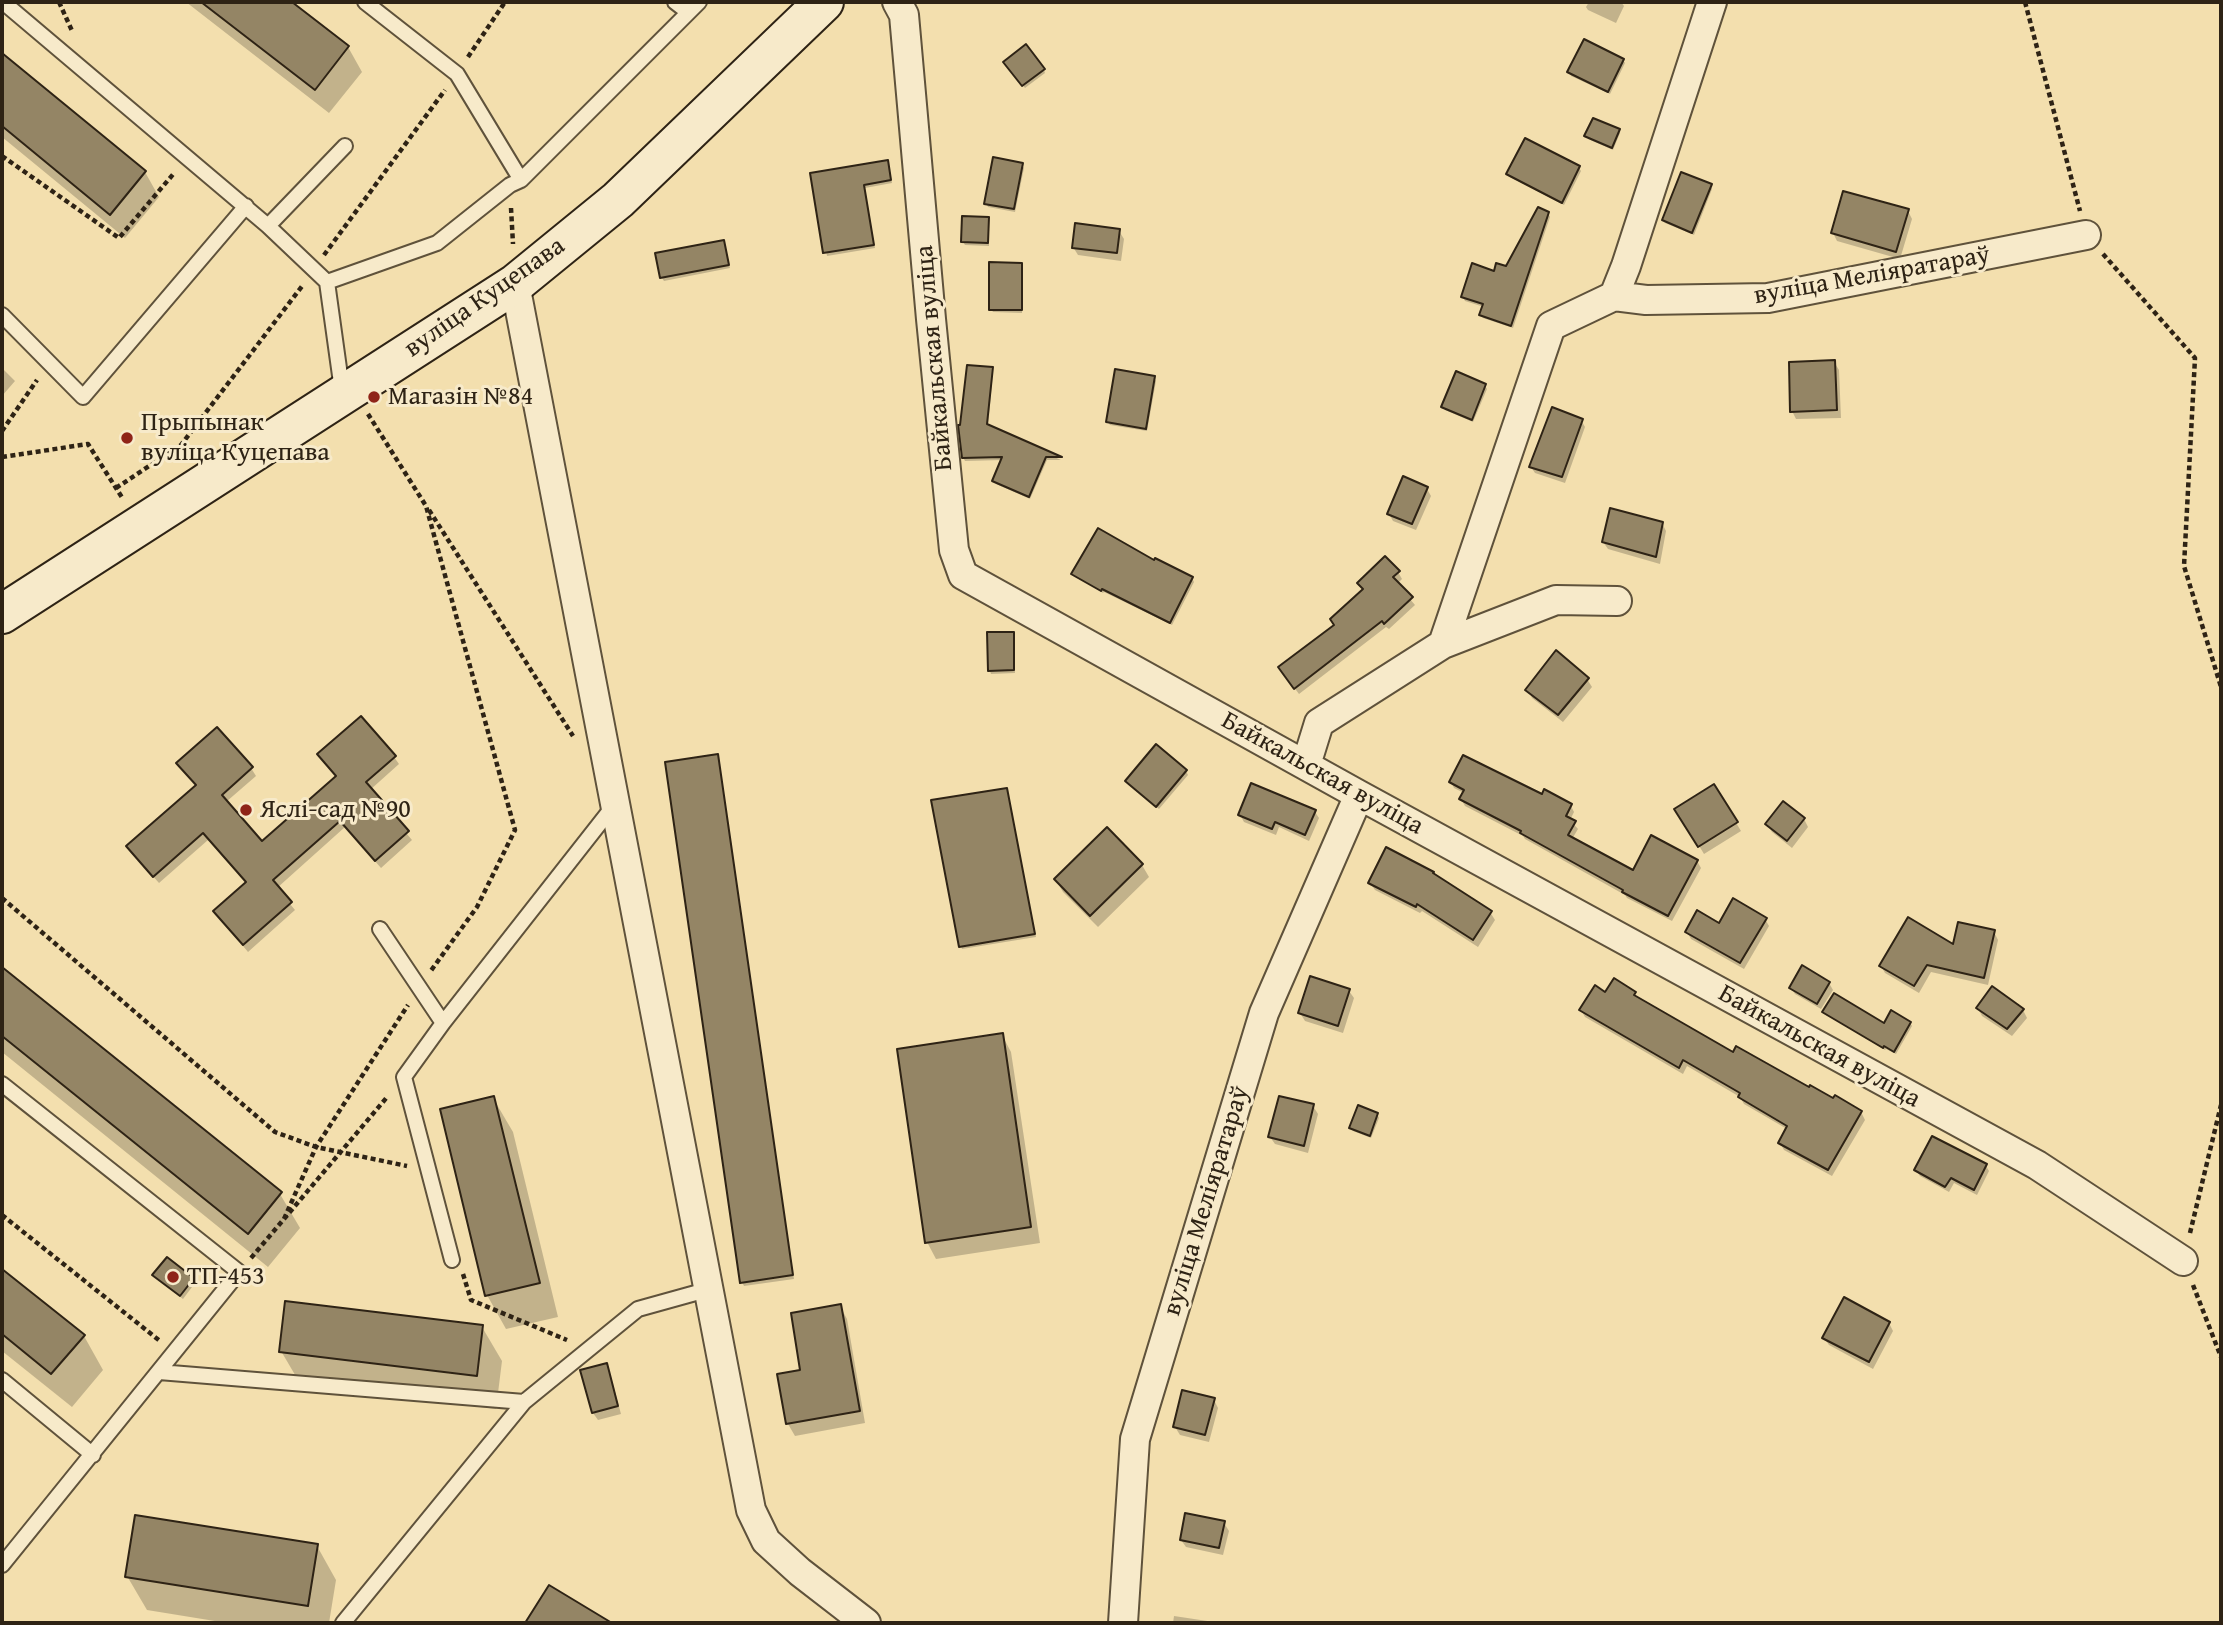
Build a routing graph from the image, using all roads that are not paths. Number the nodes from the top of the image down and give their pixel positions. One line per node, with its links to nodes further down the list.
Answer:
1 (3, 2): 10 (lane)
2 (365, 2): 9 (lane)
3 (675, 2): 7 (lane)
4 (824, 2): 14 (main road, вуліца Куцепава)
5 (897, 2): 21 (street, Байкальская вуліца)
6 (1712, 2): 15 (street)
7 (693, 7): 9 (lane)
8 (345, 146): 11 (lane)
9 (516, 183): 13 (lane)
10 (246, 206): 11 (lane); 16 (lane)
11 (268, 226): 13 (lane)
12 (2086, 235): 15 (street, вуліца Меліяратараў)
13 (327, 282): 17 (lane)
14 (515, 284): 17 (main road, вуліца Куцепава); 23 (street)
15 (1614, 296): 20 (street)
16 (2, 315)
17 (347, 393): 19 (main road, вуліца Куцепава)
18 (1617, 601): 20 (street)
19 (2, 614)
20 (1443, 644): 21 (street)
21 (1306, 765): 22 (street, Байкальская вуліца)
22 (1359, 796): 28 (street, Байкальская вуліца); 37 (street, вуліца Меліяратараў)
23 (616, 803): 25 (lane); 29 (street)
24 (380, 929): 25 (lane)
25 (443, 1023): 27 (lane)
26 (2, 1084): 30 (lane)
27 (452, 1260)
28 (2183, 1261)
29 (710, 1289): 32 (lane); 36 (street)
30 (159, 1372): 32 (lane); 33 (lane)
31 (2, 1380): 33 (lane)
32 (524, 1402): 35 (lane)
33 (93, 1455): 34 (lane)
34 (2, 1565)
35 (343, 1623)
36 (866, 1623)
37 (1123, 1623)

